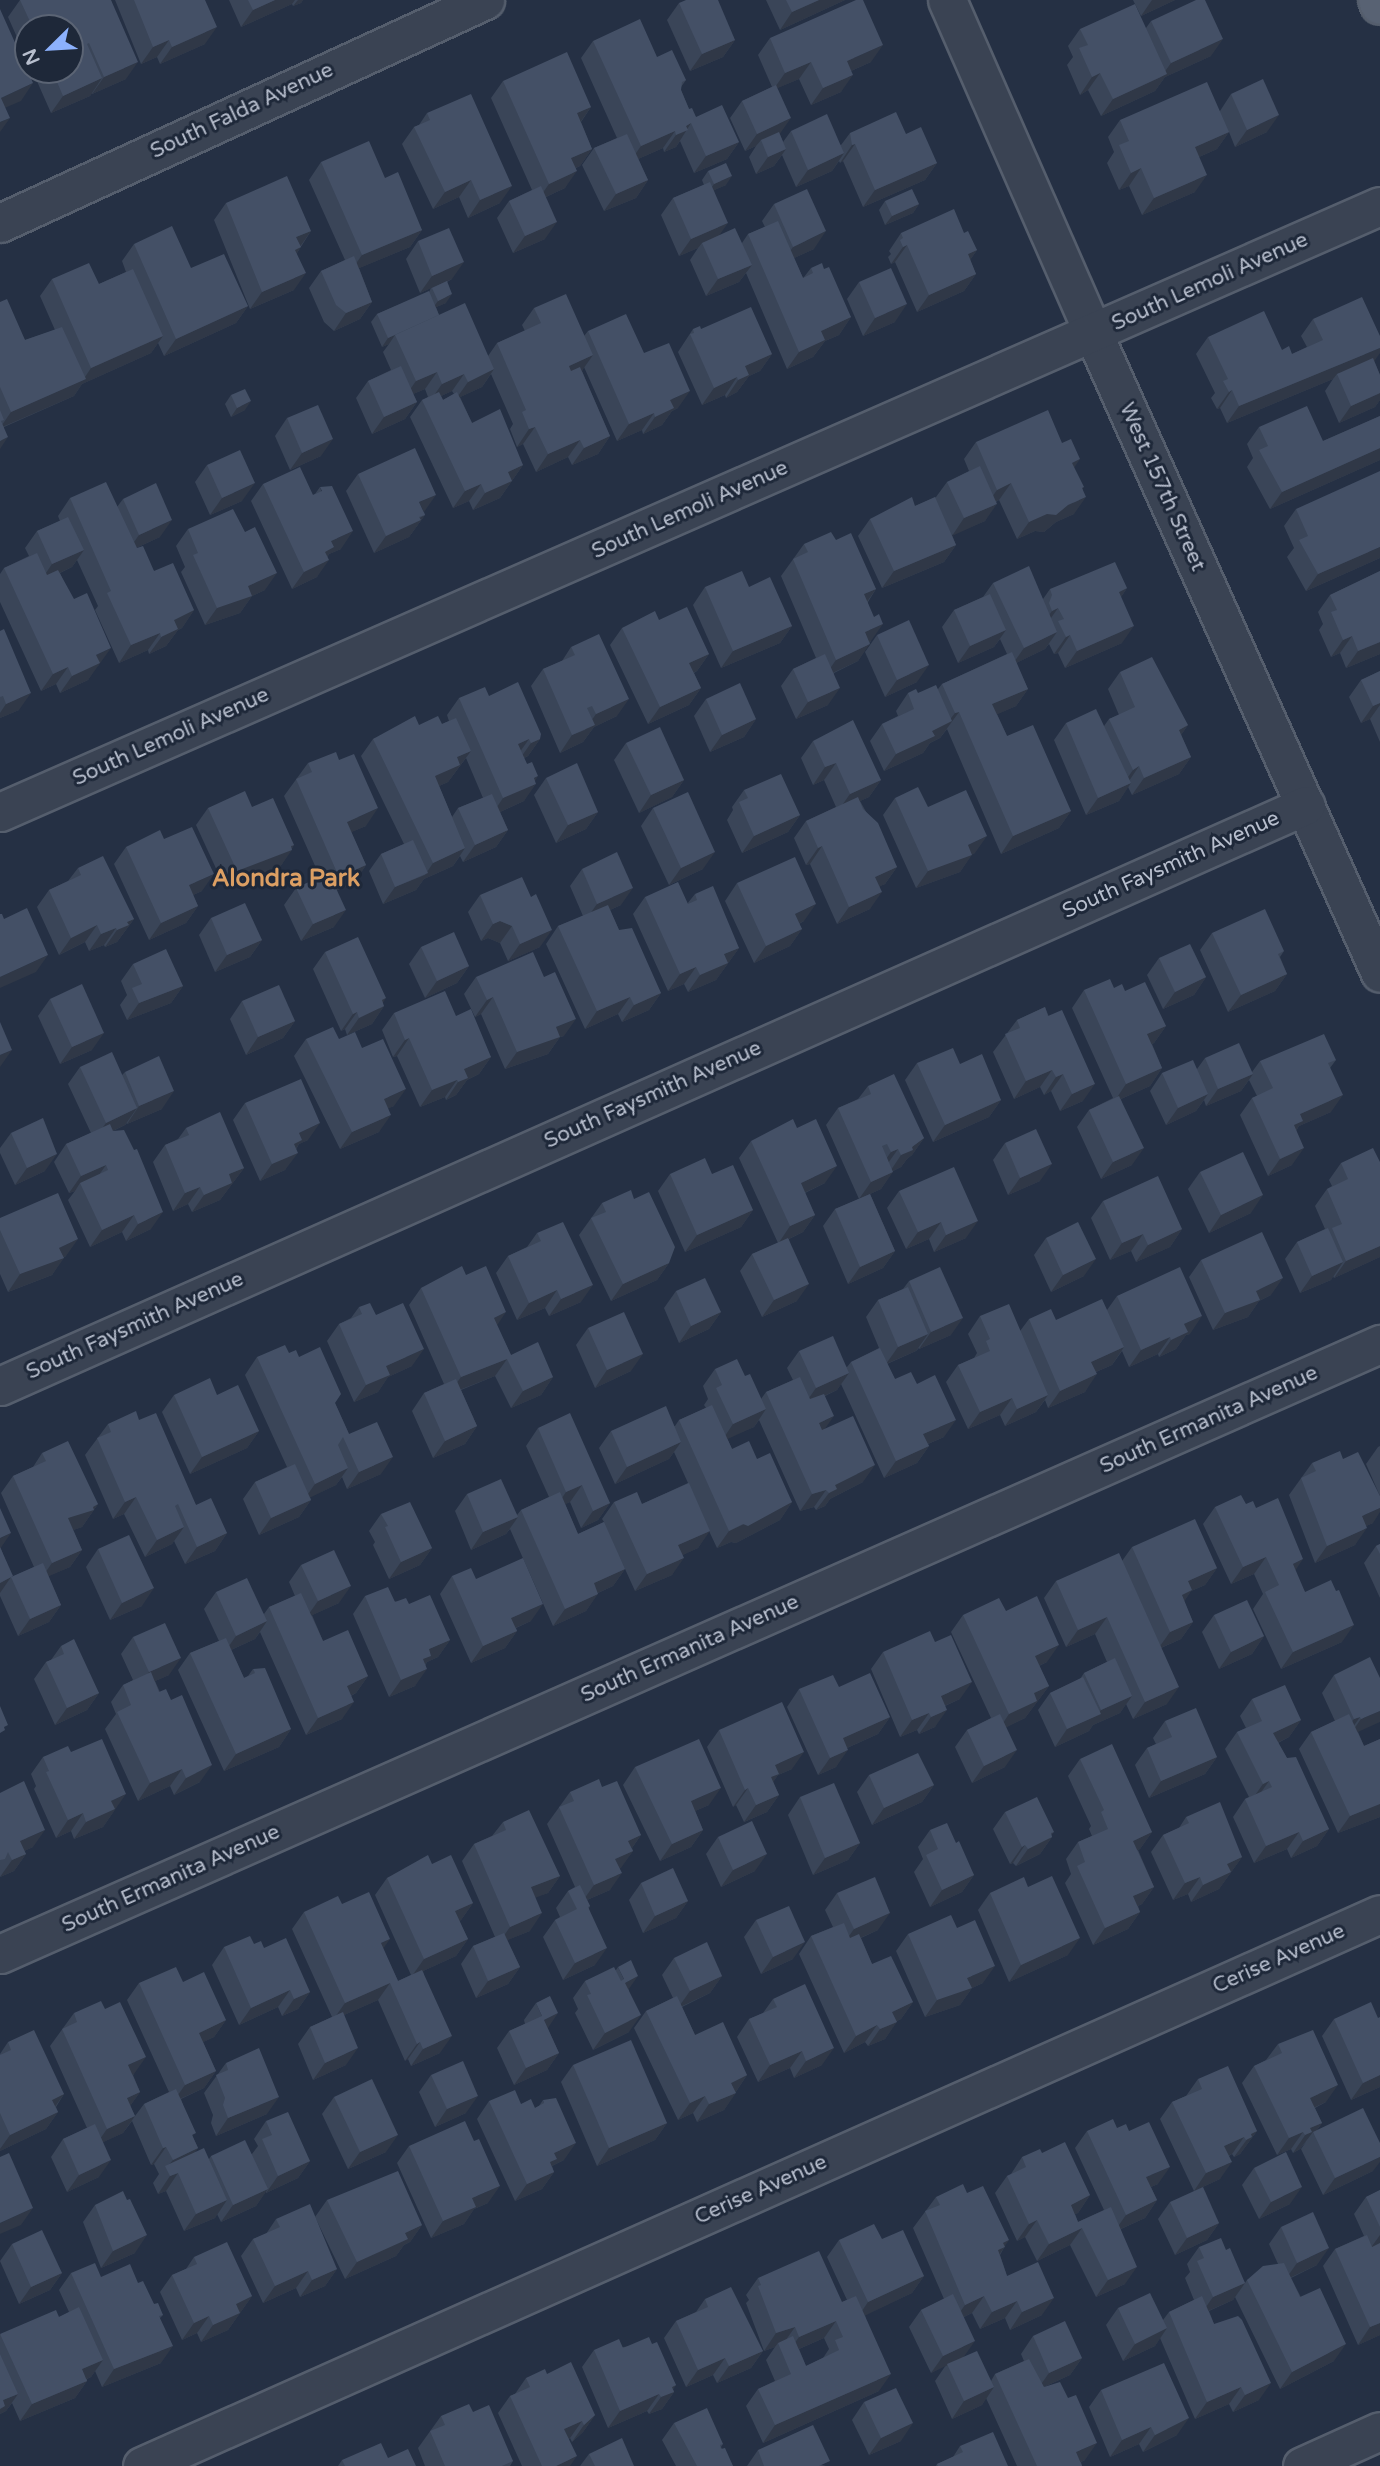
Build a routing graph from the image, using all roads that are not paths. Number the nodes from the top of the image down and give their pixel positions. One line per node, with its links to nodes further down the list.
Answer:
1 (485, 0): 6 (street, South Falda Avenue)
2 (947, 0): 7 (street, West 157th Street)
3 (1378, 0): 4 (main road)
4 (1380, 5)
5 (1380, 206): 7 (street, South Lemoli Avenue)
6 (0, 223)
7 (1093, 333): 8 (street, West 157th Street); 9 (street, South Lemoli Avenue)
8 (1306, 805): 10 (street, West 157th Street); 12 (street, South Faysmith Avenue)
9 (0, 812)
10 (1380, 973)
11 (1380, 1345): 14 (street, South Ermanita Avenue)
12 (0, 1386)
13 (1380, 1913): 16 (street, Cerise Avenue)
14 (0, 1954)
15 (1380, 2431): 17 (street)
16 (142, 2466)
17 (1302, 2466)

